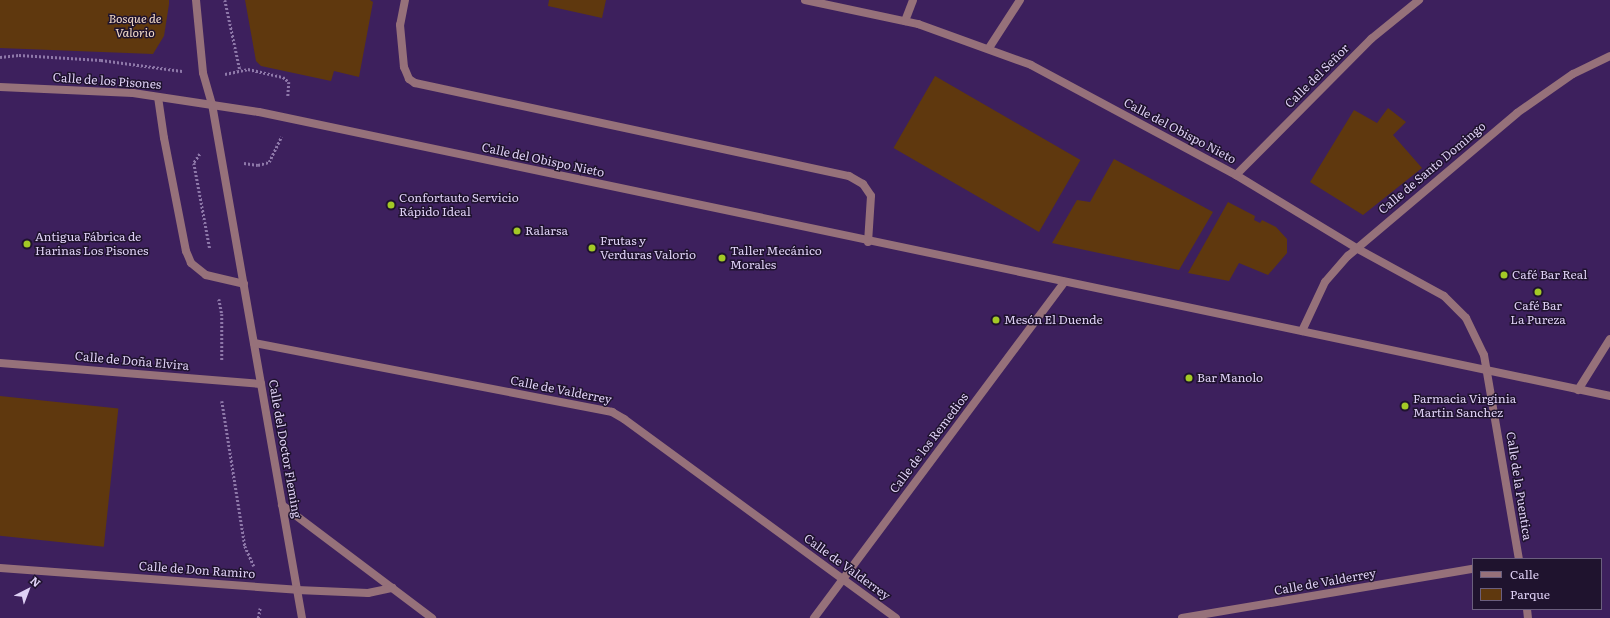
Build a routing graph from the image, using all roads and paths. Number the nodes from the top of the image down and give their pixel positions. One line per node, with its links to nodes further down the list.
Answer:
1 (196, 0): 18 (street, Calle del Doctor Fleming)
2 (225, 0): 13 (path)
3 (405, 0): 23 (street)
4 (805, 0): 8 (street, Calle del Obispo Nieto)
5 (913, 0): 8 (street)
6 (1020, 0): 9 (street)
7 (1420, 0): 22 (street, Calle del Señor)
8 (905, 21): 9 (street, Calle del Obispo Nieto)
9 (989, 48): 22 (street, Calle del Obispo Nieto)
10 (1610, 56): 24 (street, Calle de Santo Domingo)
11 (0, 57): 12 (path)
12 (159, 69)
13 (240, 70): 14 (path); 17 (path)
14 (230, 75)
15 (0, 87): 16 (street, Calle de los Pisones)
16 (158, 97): 18 (street, Calle de los Pisones); 27 (street)
17 (288, 102)
18 (212, 104): 23 (street, Calle del Obispo Nieto); 27 (street, Calle del Doctor Fleming)
19 (281, 138): 21 (path)
20 (204, 154): 25 (path)
21 (258, 165)
22 (1236, 175): 24 (street, Calle del Obispo Nieto)
23 (868, 242): 26 (street, Calle del Obispo Nieto)
24 (1358, 249): 29 (street, Calle de Santo Domingo); 34 (street, Calle del Obispo Nieto)
25 (211, 253)
26 (1064, 282): 29 (street, Calle del Obispo Nieto); 44 (street, Calle de los Remedios)
27 (244, 284): 31 (street, Calle del Doctor Fleming)
28 (219, 300): 33 (path)
29 (1302, 330): 34 (street, Calle del Obispo Nieto)
30 (1610, 339): 36 (street)
31 (254, 343): 35 (street, Calle del Doctor Fleming); 44 (street, Calle de Valderrey)
32 (0, 362): 35 (street, Calle de Doña Elvira)
33 (222, 362)
34 (1487, 370): 36 (street, Calle del Obispo Nieto); 40 (street, Calle de la Puentica)
35 (261, 384): 39 (street, Calle del Doctor Fleming)
36 (1578, 390): 38 (street, Calle del Obispo Nieto)
37 (222, 394): 43 (path)
38 (1610, 396)
39 (282, 505): 45 (street); 46 (street, Calle del Doctor Fleming)
40 (1519, 558)
41 (0, 568): 46 (street, Calle de Don Ramiro)
42 (1472, 569): 51 (street, Calle de Valderrey)
43 (256, 572)
44 (843, 579): 49 (street, Calle de los Remedios); 50 (street, Calle de Valderrey)
45 (392, 588): 46 (street, Calle de Don Ramiro); 48 (street)
46 (297, 590): 47 (street, Calle del Doctor Fleming)
47 (302, 618)
48 (432, 618)
49 (814, 618)
50 (896, 618)
51 (1182, 618)

